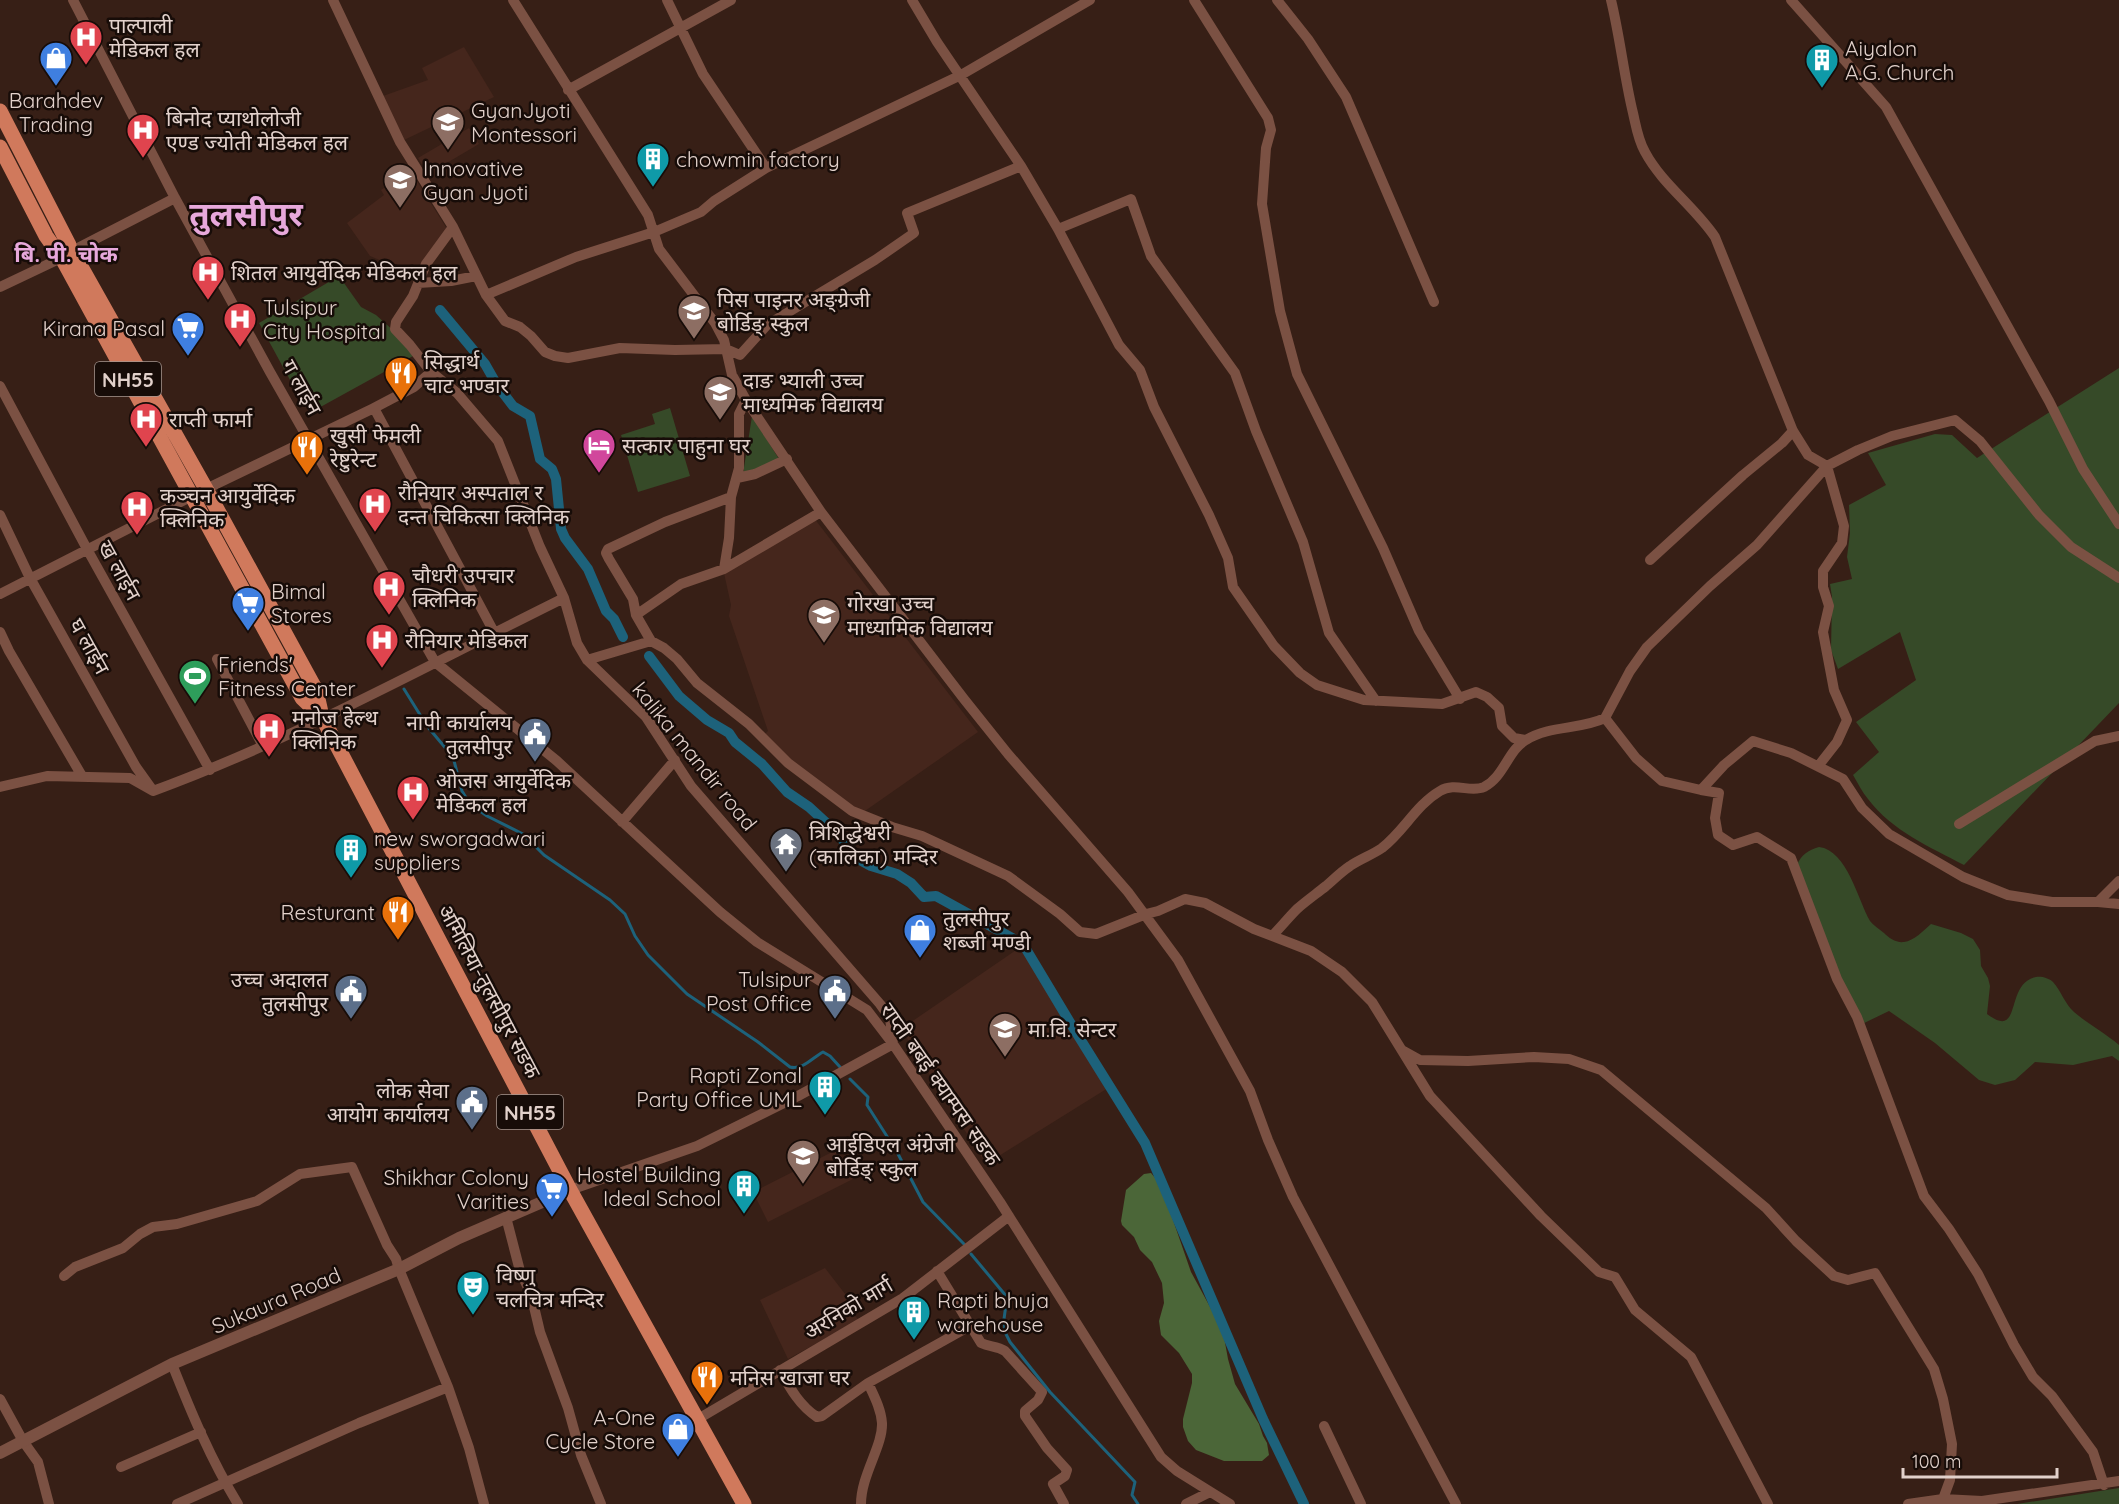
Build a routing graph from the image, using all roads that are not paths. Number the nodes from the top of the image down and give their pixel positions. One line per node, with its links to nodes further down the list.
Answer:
1 (73, 0): 19 (street, ग लाईन)
2 (333, 0): 20 (street)
3 (513, 0): 14 (street)
4 (667, 0): 12 (street)
5 (731, 0): 12 (street)
6 (912, 0): 13 (street)
7 (1090, 0): 13 (street)
8 (1194, 0): 58 (street)
9 (1277, 0): 28 (street)
10 (1611, 0): 34 (street)
11 (1791, 0): 43 (street)
12 (682, 27): 14 (street); 18 (street)
13 (961, 75): 17 (street); 18 (street)
14 (568, 90): 22 (street)
15 (0, 111): 23 (main road, NH55)
16 (0, 147): 23 (main road, NH55)
17 (1021, 166): 21 (street); 29 (street)
18 (766, 168): 22 (street)
19 (175, 198): 23 (street); 35 (street, ग लाईन)
20 (453, 226): 24 (street); 25 (street)
21 (1058, 229): 59 (street); 59 (street)
22 (654, 232): 27 (street); 29 (street)
23 (67, 254): 26 (street); 39 (main road, NH55)
24 (476, 276): 25 (street); 27 (street)
25 (418, 283): 30 (street, kalika mandir road)
26 (0, 287)
27 (486, 296): 29 (street)
28 (1434, 302)
29 (726, 350): 32 (street)
30 (431, 372): 33 (street); 50 (street, kalika mandir road)
31 (0, 386): 44 (street, ख लाईन)
32 (746, 400): 36 (street); 38 (street)
33 (374, 408): 35 (street); 53 (street)
34 (1793, 431): 37 (street); 45 (street)
35 (309, 439): 39 (street); 57 (street, ग लाईन)
36 (787, 459): 38 (street); 41 (street)
37 (1827, 466): 48 (street); 61 (street); 66 (street)
38 (737, 478): 40 (street)
39 (200, 492): 44 (street); 60 (main road, NH55)
40 (731, 497): 46 (street); 51 (street)
41 (821, 512): 46 (street); 77 (street)
42 (0, 515): 47 (street, घ लाईन)
43 (2119, 524)
44 (87, 549): 47 (street); 67 (street, ख लाईन)
45 (1650, 560)
46 (724, 569): 51 (street)
47 (30, 578): 49 (street); 71 (street, घ लाईन)
48 (2119, 578)
49 (0, 594)
50 (564, 598): 53 (street); 56 (street, kalika mandir road)
51 (636, 615): 54 (street)
52 (0, 632): 68 (street)
53 (494, 632): 57 (street)
54 (651, 642): 56 (street); 77 (street)
55 (217, 659): 64 (street)
56 (587, 660): 65 (street, kalika mandir road)
57 (435, 662): 60 (street); 72 (street, राप्ती बबई क्याम्पस सडक)
58 (1460, 699): 59 (street); 63 (street)
59 (1376, 701)
60 (322, 717): 64 (street); 81 (main road, अमिलिया-तुलसीपुर सडक / NH55)
61 (1605, 718): 63 (street); 70 (street)
62 (2119, 736): 73 (street)
63 (1526, 740): 78 (street)
64 (263, 746): 67 (street)
65 (675, 760): 72 (street); 79 (street, kalika mandir road)
66 (1819, 765): 70 (street); 75 (street)
67 (210, 770): 71 (street)
68 (82, 777): 69 (street); 71 (street)
69 (0, 787)
70 (1701, 790): 101 (street)
71 (153, 791)
72 (622, 822): 79 (street, राप्ती बबई क्याम्पस सडक)
73 (1959, 824)
74 (2119, 881): 75 (street)
75 (2098, 902): 76 (street)
76 (2119, 904)
77 (1146, 914): 78 (street); 117 (street)
78 (1272, 936): 80 (street)
79 (893, 1044): 81 (street); 82 (street, राप्ती बबई क्याम्पस सडक)
80 (1400, 1049): 103 (street); 118 (street)
81 (570, 1190): 83 (street, Sukaura Road); 93 (main road, अमिलिया-तुलसीपुर सडक / NH55)
82 (1009, 1216): 85 (street, अरनिको मार्ग); 102 (street, राप्ती बबई क्याम्पस सडक)
83 (506, 1217): 84 (street, Sukaura Road); 110 (street)
84 (399, 1269): 86 (street); 88 (street, Sukaura Road); 91 (street)
85 (937, 1271): 87 (street); 89 (street, अरनिको मार्ग)
86 (64, 1276)
87 (970, 1326): 90 (street); 113 (street)
88 (172, 1364): 95 (street); 96 (street, Sukaura Road)
89 (780, 1370): 90 (street); 93 (street, अरनिको मार्ग)
90 (868, 1383): 112 (street)
91 (448, 1387): 100 (street); 109 (street)
92 (0, 1399): 96 (street)
93 (698, 1419): 111 (main road, अमिलिया-तुलसीपुर सडक / NH55)
94 (1324, 1426): 116 (street)
95 (201, 1432): 98 (street); 100 (street)
96 (23, 1441): 97 (street, Sukaura Road); 106 (street)
97 (0, 1453)
98 (122, 1467)
99 (2119, 1481): 101 (street)
100 (225, 1483): 107 (street); 108 (street)
101 (2104, 1485): 104 (street)
102 (1210, 1492): 114 (street); 115 (street, राप्ती बबई क्याम्पस सडक)
103 (1943, 1499): 104 (street); 105 (street)
104 (1984, 1502)
105 (1925, 1503): 119 (street)
106 (49, 1504)
107 (177, 1504)
108 (238, 1504)
109 (484, 1504)
110 (601, 1504)
111 (744, 1504)
112 (861, 1504)
113 (1064, 1504)
114 (1186, 1504)
115 (1230, 1504)
116 (1361, 1504)
117 (1456, 1504)
118 (1768, 1504)
119 (1908, 1504)

